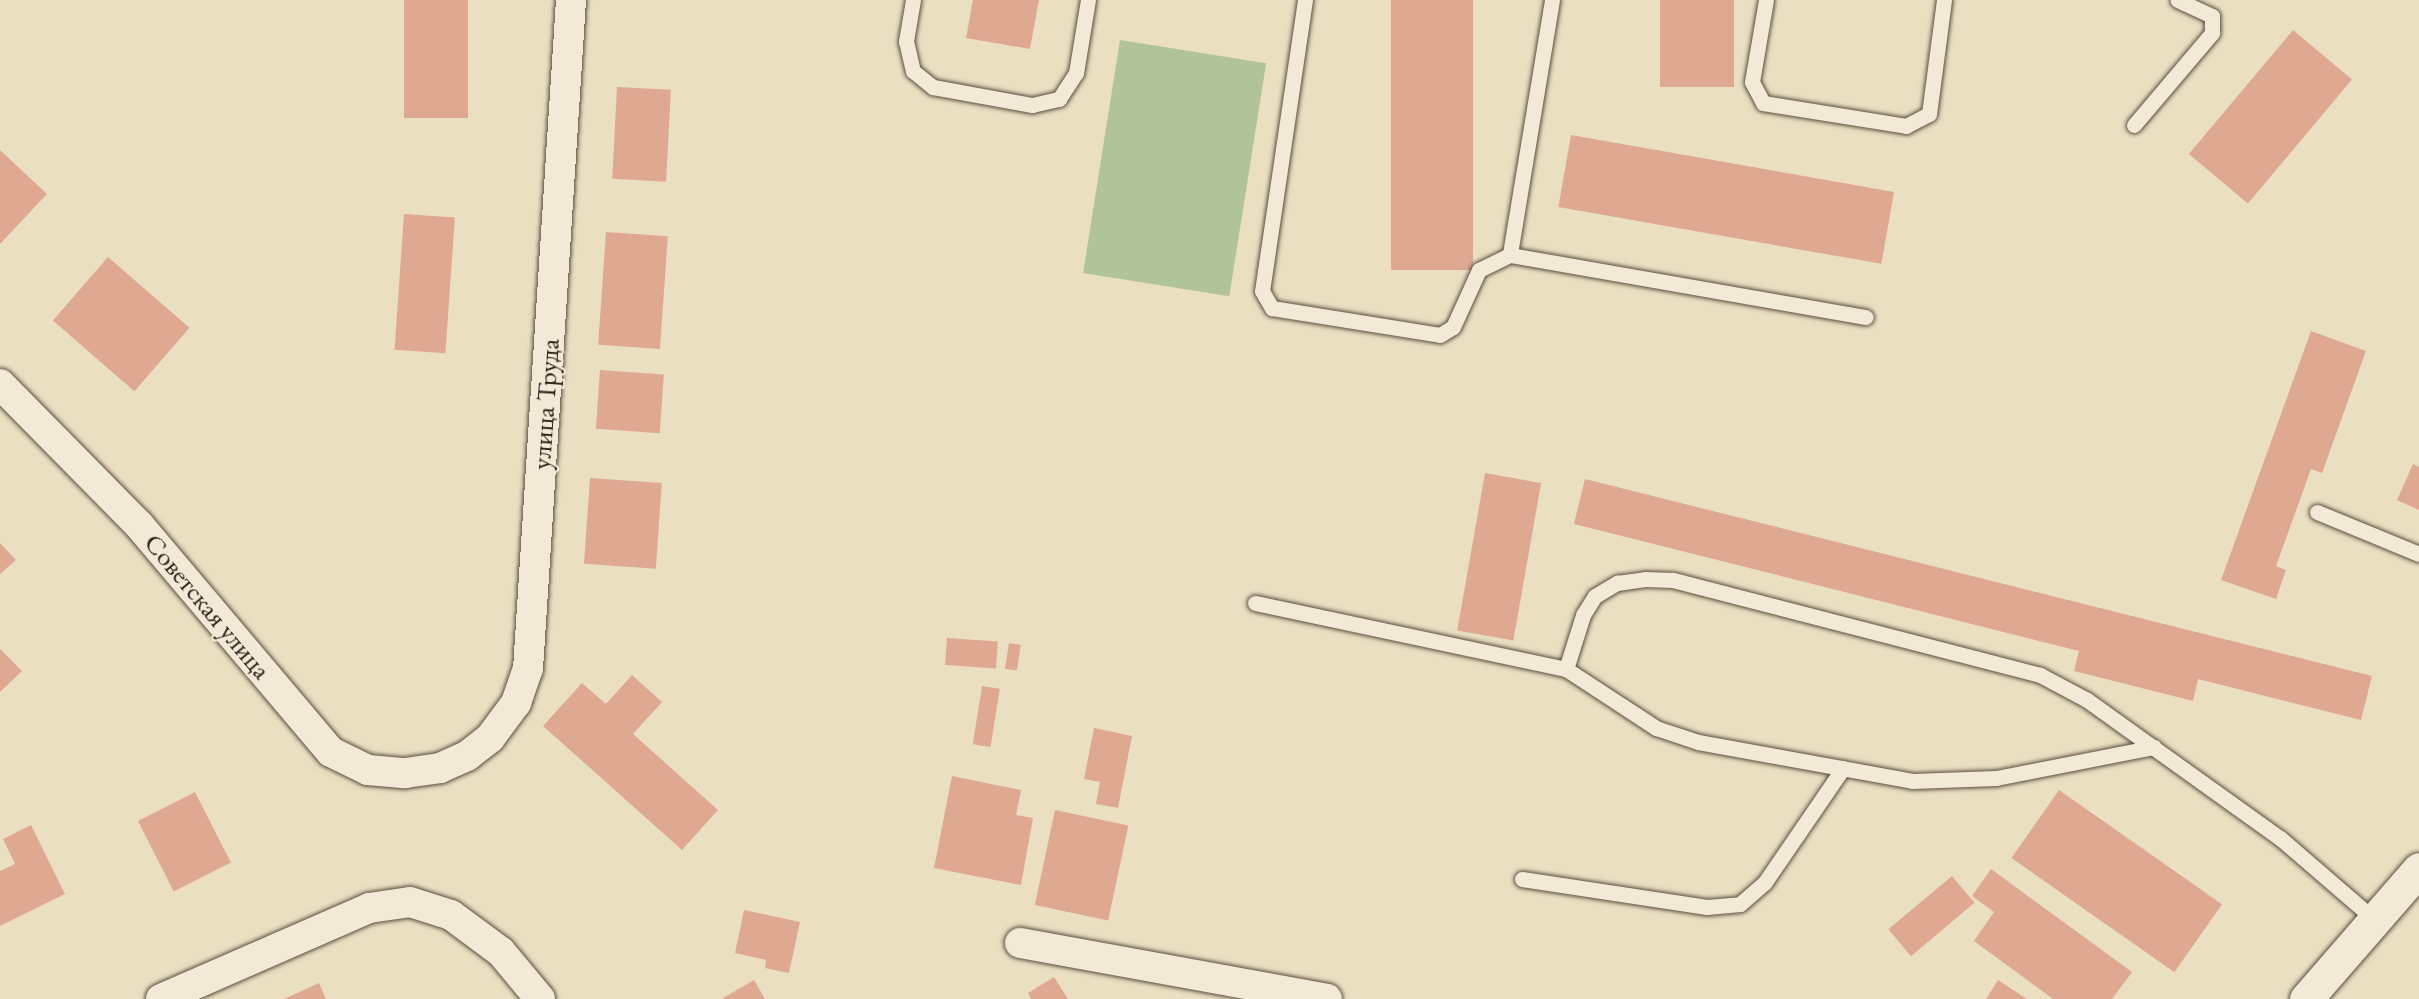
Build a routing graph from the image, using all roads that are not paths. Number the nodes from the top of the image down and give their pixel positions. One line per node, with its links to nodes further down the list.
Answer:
1 (571, 0): 18 (street, улица Труда)
2 (913, 0): 3 (lane)
3 (1088, 0)
4 (1305, 0): 10 (lane)
5 (1552, 0): 10 (lane)
6 (1766, 0): 8 (lane)
7 (2177, 0): 9 (lane)
8 (1939, 1)
9 (2134, 125)
10 (1510, 255): 11 (lane)
11 (1866, 317)
12 (0, 384): 18 (street, Советская улица)
13 (2317, 512): 14 (lane)
14 (2419, 554)
15 (1255, 603): 16 (lane)
16 (1566, 669): 17 (lane); 19 (lane)
17 (2154, 747): 19 (lane); 22 (lane)
18 (440, 768)
19 (1843, 768): 21 (lane)
20 (2419, 869): 22 (street)
21 (1522, 879)
22 (2375, 920): 27 (street)
23 (1020, 943): 26 (street)
24 (161, 999): 25 (street)
25 (540, 999)
26 (1327, 999)
27 (2306, 999)

